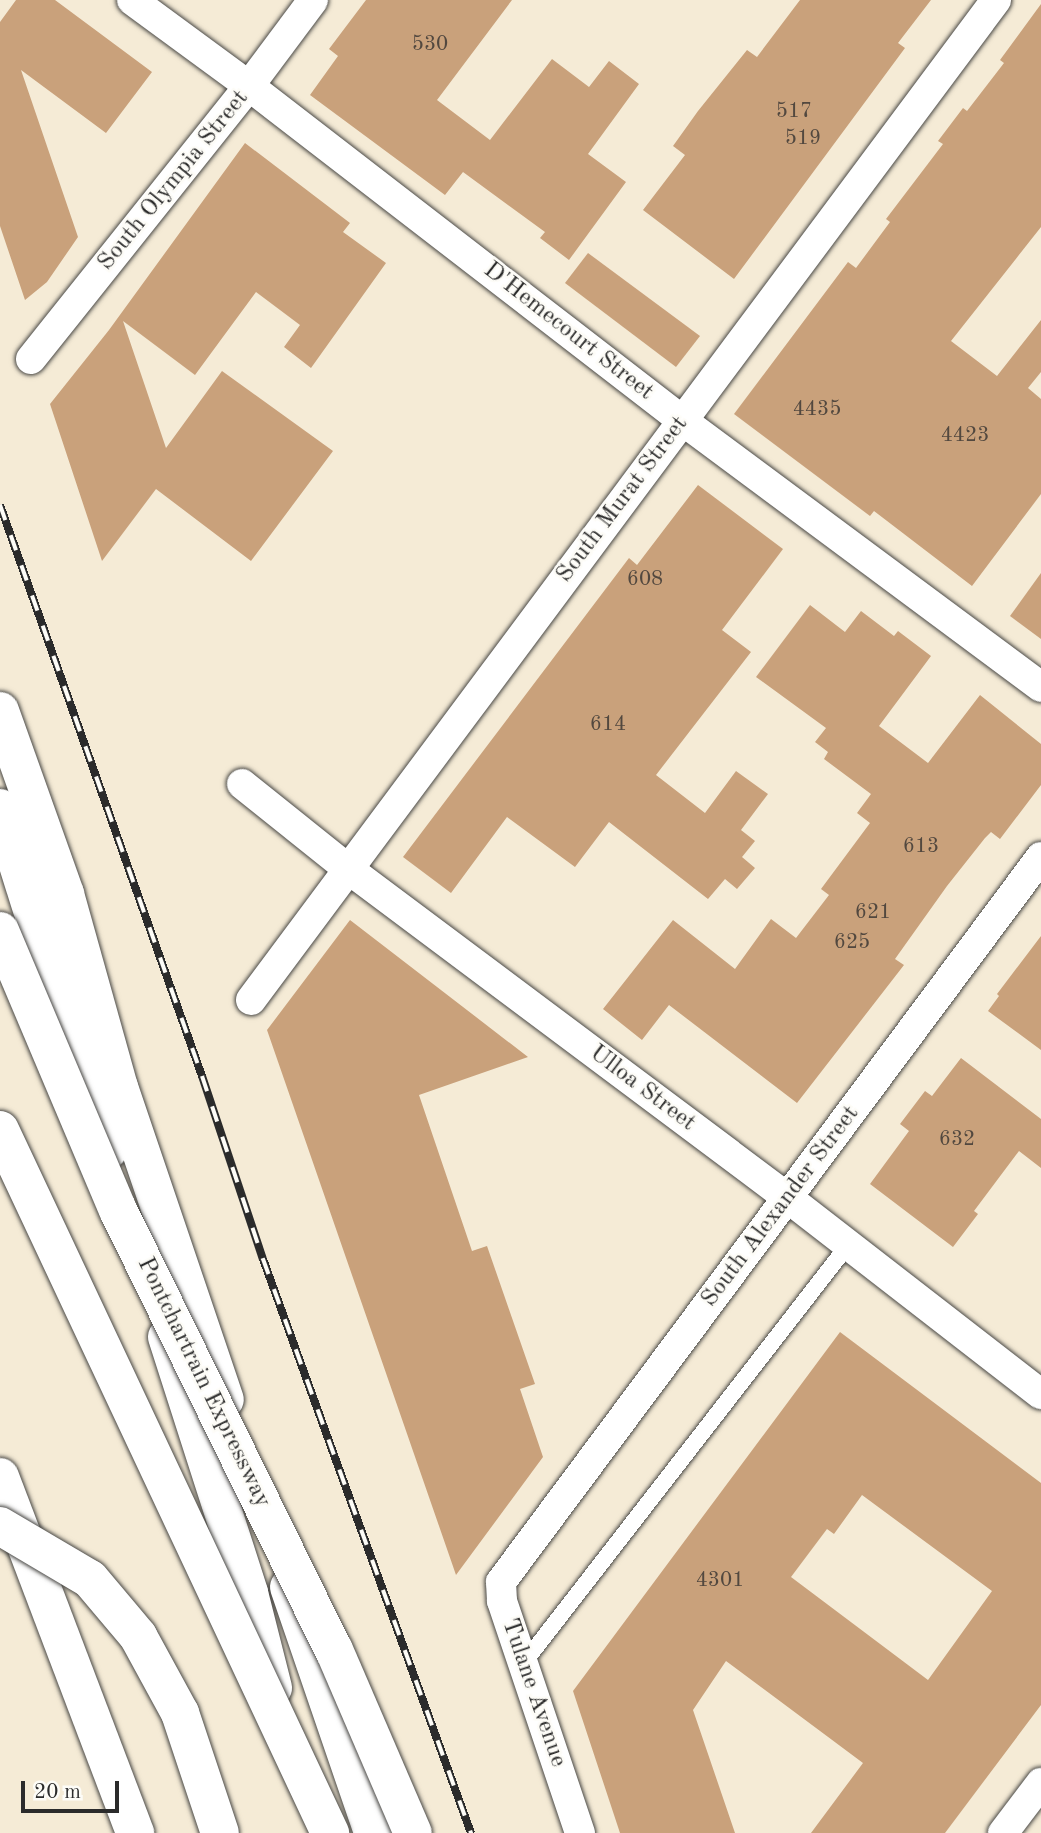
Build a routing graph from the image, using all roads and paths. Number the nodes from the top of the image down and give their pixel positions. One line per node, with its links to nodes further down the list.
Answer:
1 (132, 0): 4 (street, D'Hemecourt Street)
2 (313, 0): 4 (street, South Olympia Street)
3 (996, 0): 6 (street, South Murat Street)
4 (249, 86): 5 (street, South Olympia Street); 6 (street, D'Hemecourt Street)
5 (31, 359)
6 (683, 421): 7 (street, D'Hemecourt Street); 12 (street, South Murat Street)
7 (1041, 687)
8 (0, 711): 28 (highway, bridge)
9 (242, 784): 12 (street, Ulloa Street)
10 (0, 808): 26 (highway, bridge)
11 (1041, 857): 16 (street, South Alexander Street)
12 (347, 868): 14 (street, South Murat Street); 16 (street, Ulloa Street)
13 (0, 931): 29 (highway, Pontchartrain Expressway, bridge)
14 (251, 1000)
15 (0, 1130): 27 (highway, bridge)
16 (788, 1198): 17 (street, Ulloa Street); 21 (street, South Alexander Street)
17 (848, 1245): 18 (street, Ulloa Street); 22 (lane)
18 (1041, 1394)
19 (0, 1477): 24 (highway)
20 (0, 1526): 25 (highway, bridge)
21 (520, 1556): 22 (street, Tulane Avenue)
22 (523, 1664): 30 (street, Tulane Avenue)
23 (1041, 1783): 31 (street)
24 (135, 1833)
25 (220, 1833)
26 (309, 1833)
27 (330, 1833)
28 (373, 1833)
29 (413, 1833)
30 (580, 1833)
31 (1003, 1833)

